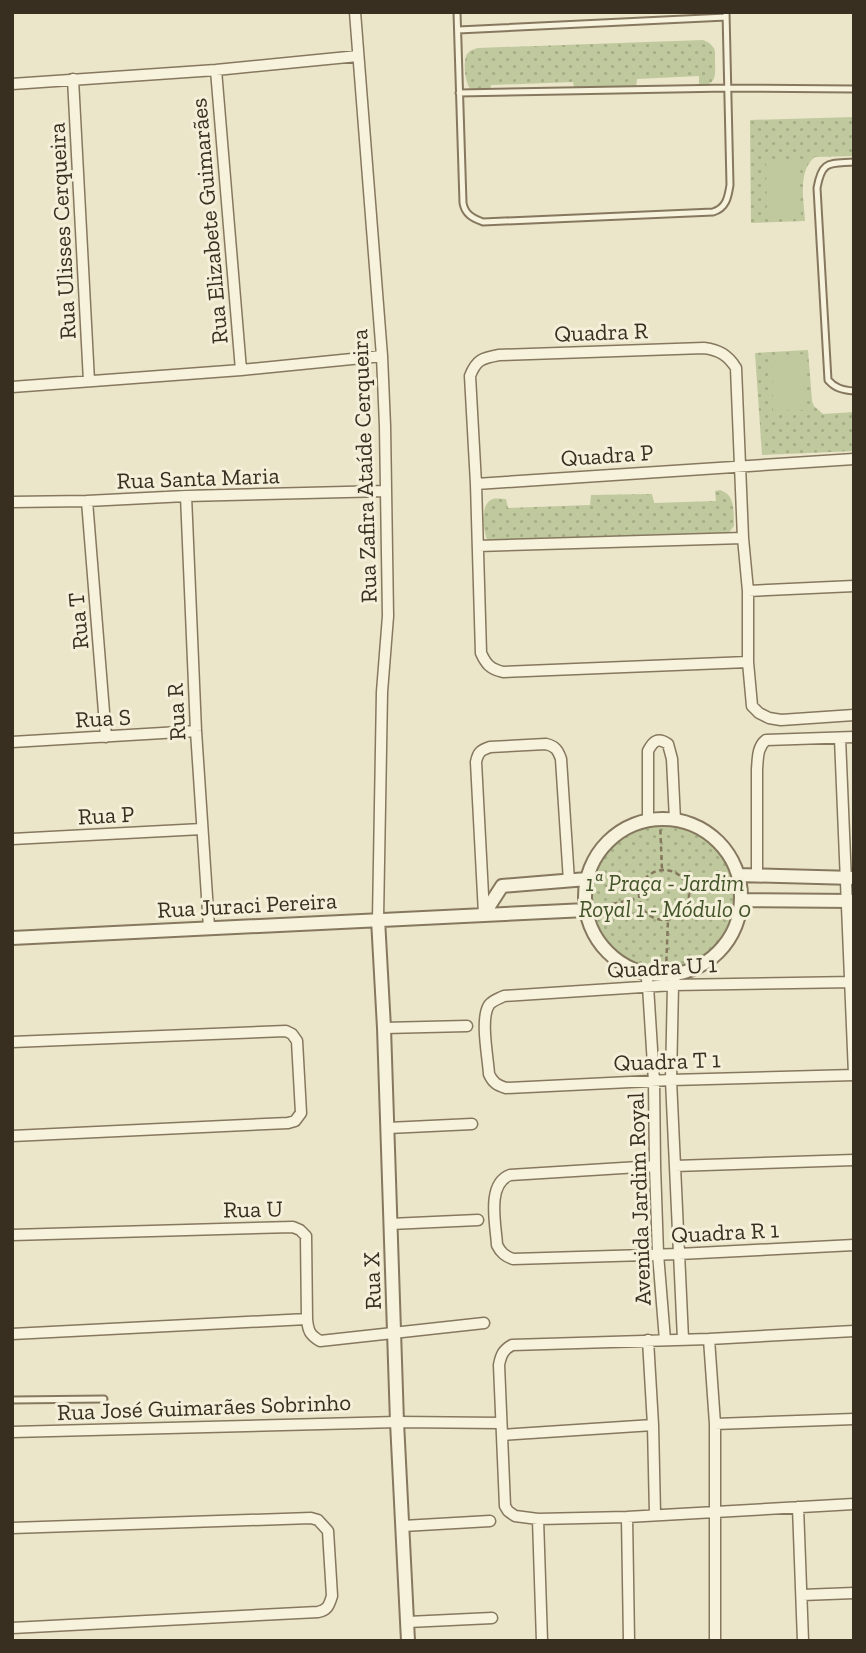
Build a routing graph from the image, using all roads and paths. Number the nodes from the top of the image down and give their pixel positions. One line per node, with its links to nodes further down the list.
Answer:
1 (355, 12): 5 (street, Rua Zafira Ataíde Cerqueira)
2 (457, 12): 4 (lane)
3 (726, 15): 4 (lane); 9 (lane)
4 (458, 30): 11 (lane)
5 (358, 56): 6 (street); 13 (street, Rua Zafira Ataíde Cerqueira)
6 (216, 70): 7 (street); 14 (street, Rua Elizabete Guimarães)
7 (73, 79): 8 (street); 15 (street, Rua Ulisses Cerqueira)
8 (12, 84)
9 (728, 89): 10 (lane); 11 (lane); 11 (lane)
10 (854, 89)
11 (458, 93)
12 (854, 162): 17 (lane)
13 (382, 356): 14 (street); 21 (street, Rua Zafira Ataíde Cerqueira)
14 (241, 370): 15 (street)
15 (89, 381): 16 (street)
16 (12, 387)
17 (854, 391)
18 (854, 459): 19 (street, Quadra P)
19 (740, 465): 20 (street, Quadra P); 20 (street, Quadra R); 25 (street)
20 (476, 484): 26 (street)
21 (386, 491): 22 (street, Rua Santa Maria); 52 (street, Rua Zafira Ataíde Cerqueira)
22 (186, 496): 23 (street, Rua Santa Maria); 31 (street, Rua R)
23 (88, 501): 24 (street, Rua Santa Maria); 32 (street, Rua T)
24 (12, 502)
25 (743, 538): 26 (street); 28 (street)
26 (478, 546): 29 (street)
27 (854, 586): 28 (street)
28 (748, 591): 29 (street)
29 (748, 662): 30 (street)
30 (854, 715)
31 (196, 731): 32 (street, Rua S); 38 (street, Rua R)
32 (106, 737): 35 (street, Rua S)
33 (841, 737): 34 (street); 41 (street); 42 (street)
34 (854, 737)
35 (12, 741)
36 (654, 819): 37 (street); 37 (street); 40 (path); 43 (street)
37 (675, 820): 44 (street)
38 (202, 829): 39 (street, Rua P); 54 (street, Rua R)
39 (12, 839)
40 (662, 870): 46 (path); 47 (path)
41 (757, 876): 42 (street); 44 (street)
42 (850, 878): 49 (street)
43 (587, 879): 45 (street); 50 (street)
44 (740, 880): 46 (path); 48 (street)
45 (569, 881): 51 (street); 51 (street)
46 (689, 893): 53 (path)
47 (639, 898): 50 (path); 53 (path)
48 (742, 900): 49 (street); 56 (street)
49 (850, 901): 58 (street)
50 (586, 910): 51 (street, Rua Juraci Pereira); 57 (street)
51 (484, 914): 52 (street, Rua Juraci Pereira)
52 (378, 919): 54 (street, Rua Juraci Pereira); 60 (street, Rua X)
53 (668, 920): 56 (path)
54 (209, 927): 55 (street, Rua Juraci Pereira)
55 (12, 938)
56 (672, 978): 57 (street); 58 (street, Quadra U 1); 64 (street, Avenida Jardim Royal)
57 (647, 979): 62 (street, Quadra U 1); 65 (street, Avenida Jardim Royal)
58 (852, 982): 63 (street)
59 (467, 1026): 60 (street)
60 (384, 1028): 67 (street, Rua X)
61 (12, 1042): 68 (street)
62 (489, 1074): 65 (street, Quadra T 1)
63 (854, 1075): 64 (street, Quadra T 1)
64 (671, 1080): 65 (street, Quadra T 1); 71 (street, Avenida Jardim Royal)
65 (654, 1081): 70 (street, Avenida Jardim Royal)
66 (472, 1124): 67 (street)
67 (388, 1128): 73 (street, Rua X)
68 (12, 1136)
69 (854, 1160): 71 (street)
70 (655, 1166): 76 (street, Avenida Jardim Royal); 76 (street, Quadra R 1)
71 (675, 1166): 77 (street, Avenida Jardim Royal)
72 (478, 1220): 73 (street)
73 (390, 1224): 81 (street, Rua X)
74 (12, 1235): 78 (street, Rua U)
75 (854, 1245): 77 (street, Quadra R 1)
76 (658, 1254): 77 (street, Quadra R 1); 86 (street, Avenida Jardim Royal)
77 (679, 1254): 83 (street, Avenida Jardim Royal)
78 (307, 1319): 81 (street); 82 (street)
79 (484, 1323): 81 (street)
80 (854, 1331): 84 (street)
81 (395, 1333): 90 (street, Rua X)
82 (12, 1334)
83 (683, 1339): 84 (street); 86 (street)
84 (709, 1339): 92 (street)
85 (648, 1340): 86 (street); 91 (street); 93 (street)
86 (665, 1340)
87 (104, 1398): 88 (lane)
88 (12, 1400)
89 (854, 1419): 92 (street)
90 (397, 1422): 91 (street, Rua José Guimarães Sobrinho); 94 (street, Rua José Guimarães Sobrinho); 103 (street, Rua X)
91 (501, 1423): 95 (street)
92 (715, 1424): 98 (street)
93 (653, 1425): 95 (street); 99 (street)
94 (12, 1432)
95 (502, 1435): 101 (street)
96 (854, 1504): 97 (street)
97 (798, 1507): 98 (street); 106 (street)
98 (714, 1512): 99 (street); 113 (street)
99 (655, 1514): 100 (street)
100 (627, 1517): 101 (street); 112 (street)
101 (538, 1519): 111 (street)
102 (490, 1521): 103 (street)
103 (403, 1526): 108 (street, Rua X)
104 (12, 1528): 109 (street)
105 (854, 1593): 106 (street)
106 (802, 1595): 114 (street)
107 (492, 1618): 108 (street)
108 (408, 1622): 110 (street, Rua X)
109 (12, 1628)
110 (408, 1641)
111 (542, 1641)
112 (629, 1641)
113 (715, 1641)
114 (803, 1641)

